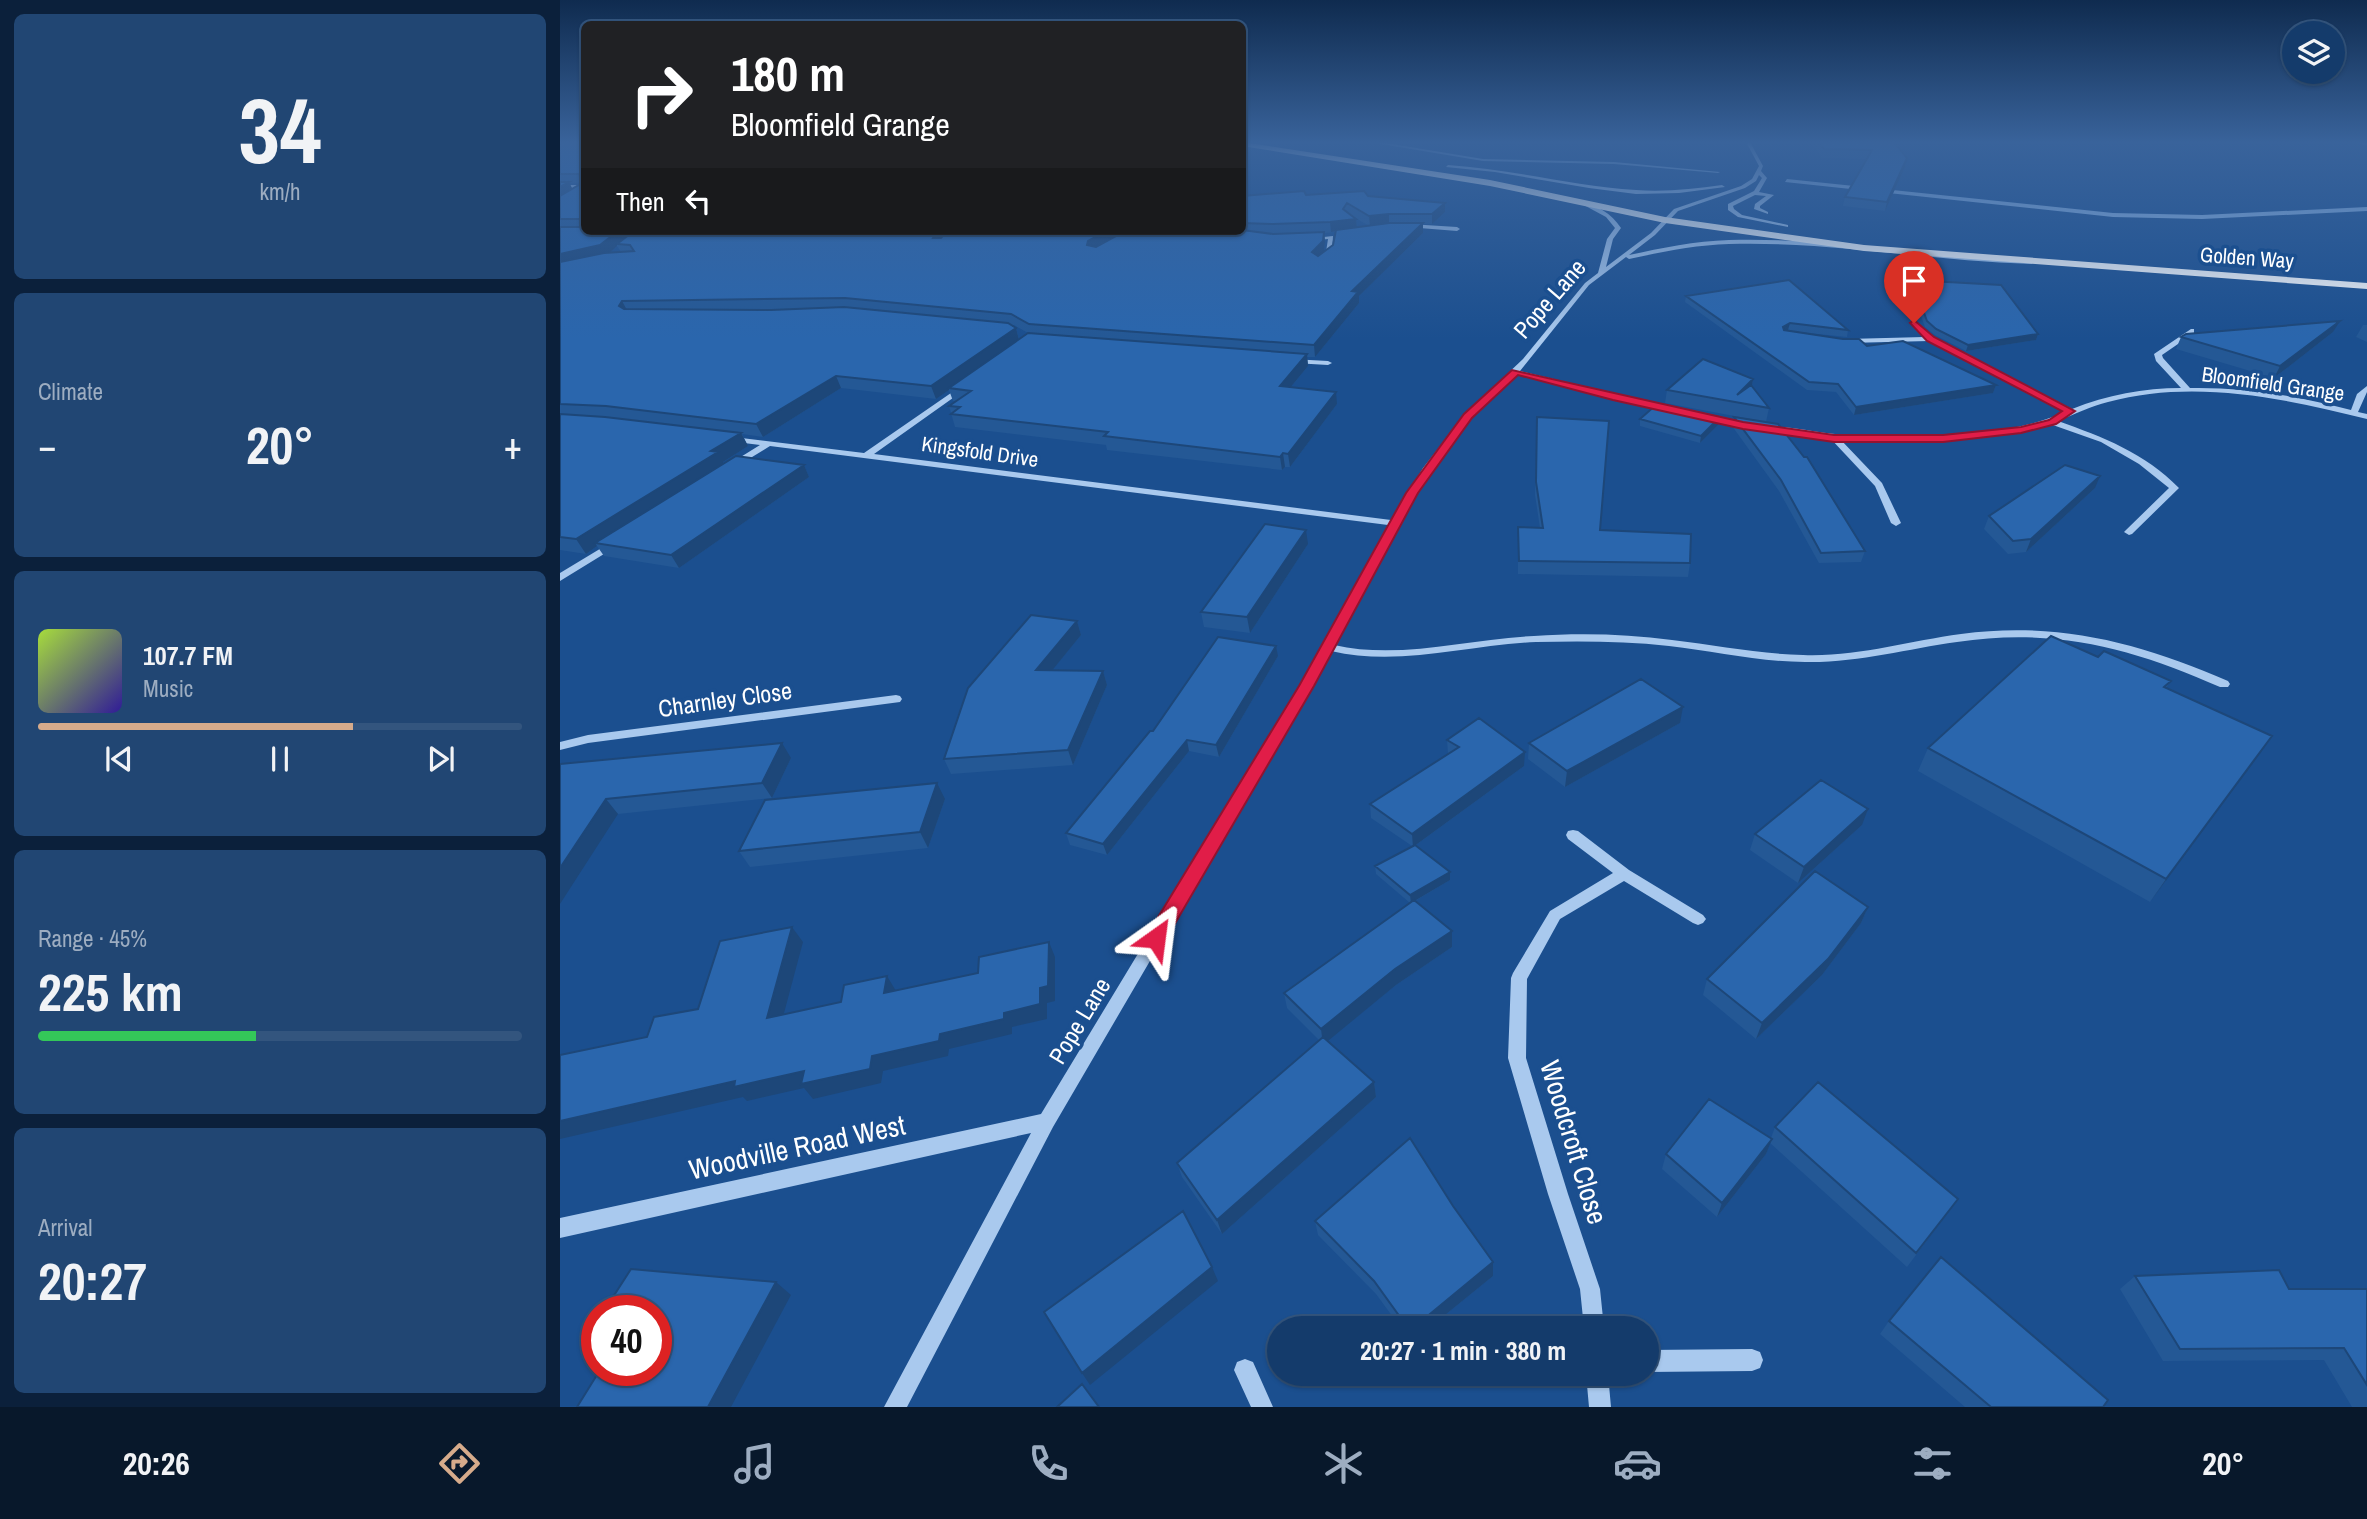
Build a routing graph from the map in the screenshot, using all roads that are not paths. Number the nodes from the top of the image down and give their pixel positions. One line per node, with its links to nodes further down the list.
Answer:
1 (1594, 208): 20 (street)
2 (1625, 208): 8 (highway)
3 (1682, 208): 6 (street)
4 (1731, 208): 9 (street)
5 (1757, 208): 7 (street)
6 (1676, 210): 8 (highway); 9 (highway)
7 (1766, 213)
8 (1665, 214): 17 (street, Pope Lane); 19 (highway, Golden Way)
9 (1786, 226): 12 (highway)
10 (1401, 227): 11 (street)
11 (1457, 229)
12 (1838, 233)
13 (1340, 235): 14 (street)
14 (1331, 237): 15 (street); 18 (street)
15 (1304, 239)
16 (1924, 241): 21 (highway, Golden Way)
17 (1622, 259): 19 (street); 20 (street, Pope Lane)
18 (1319, 262)
19 (2050, 262): 22 (highway, Golden Way)
20 (1601, 273): 29 (street, Pope Lane)
21 (2367, 274)
22 (2367, 285)
23 (1914, 323): 25 (street)
24 (2191, 331): 32 (street)
25 (1930, 339): 26 (street); 34 (street)
26 (1842, 341)
27 (1288, 360): 28 (street)
28 (1328, 363)
29 (1516, 372): 33 (street); 44 (street, Pope Lane)
30 (975, 378): 42 (street)
31 (2367, 388): 35 (street)
32 (2187, 390): 34 (street, Bloomfield Grange); 35 (street, Bloomfield Grange)
33 (1678, 411)
34 (2069, 411): 38 (street, Bloomfield Grange)
35 (2354, 413): 37 (street, Bloomfield Grange)
36 (1691, 414): 40 (street, Bloomfield Grange)
37 (2367, 417)
38 (2052, 422): 40 (street, Bloomfield Grange); 46 (street)
39 (718, 437): 41 (street, Kingsfold Drive)
40 (1834, 438): 45 (street)
41 (769, 443): 42 (street, Kingsfold Drive); 43 (street)
42 (867, 455): 44 (street, Kingsfold Drive)
43 (722, 473)
44 (1394, 523): 49 (street, Pope Lane)
45 (1896, 523)
46 (2129, 532)
47 (618, 540): 48 (street)
48 (560, 578)
49 (1328, 647): 50 (street); 56 (street, Pope Lane)
50 (2224, 684)
51 (895, 699): 52 (street, Charnley Close)
52 (560, 746)
53 (1573, 835): 54 (street)
54 (1624, 874): 55 (street); 58 (street, Woodcroft Close)
55 (1698, 919)
56 (1047, 1121): 57 (street, Woodville Road West); 63 (street, Pope Lane)
57 (560, 1228)
58 (1593, 1316)
59 (1752, 1360): 60 (street)
60 (1659, 1361)
61 (1245, 1370): 64 (street)
62 (1598, 1386): 65 (street)
63 (895, 1407)
64 (1262, 1407)
65 (1600, 1407)

